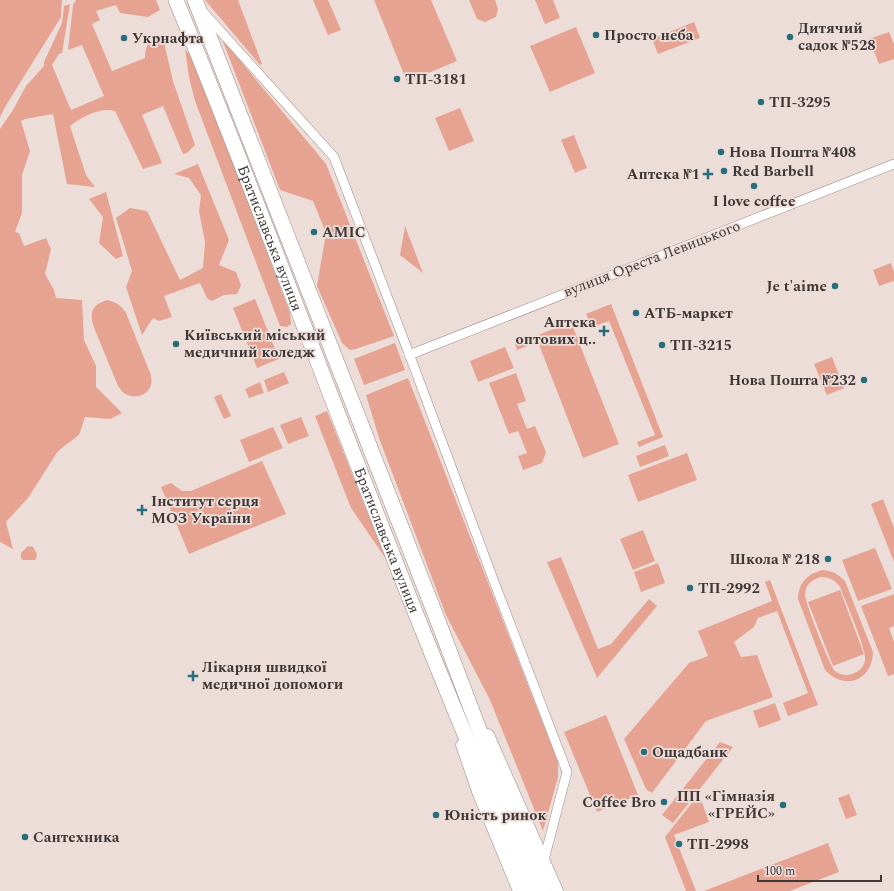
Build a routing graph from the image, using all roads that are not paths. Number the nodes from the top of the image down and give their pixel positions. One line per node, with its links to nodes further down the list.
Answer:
1 (176, 0): 6 (main road, Братиславська вулиця)
2 (196, 3): 4 (street); 5 (main road, Братиславська вулиця)
3 (894, 164): 4 (street, вулиця Ореста Левицького)
4 (409, 355): 7 (street)
5 (441, 629): 7 (street, Братиславська вулиця); 9 (main road, Братиславська вулиця)
6 (423, 633): 8 (street, Братиславська вулиця); 9 (main road, Братиславська вулиця)
7 (544, 860): 9 (street, Братиславська вулиця)
8 (519, 891)
9 (544, 891)

